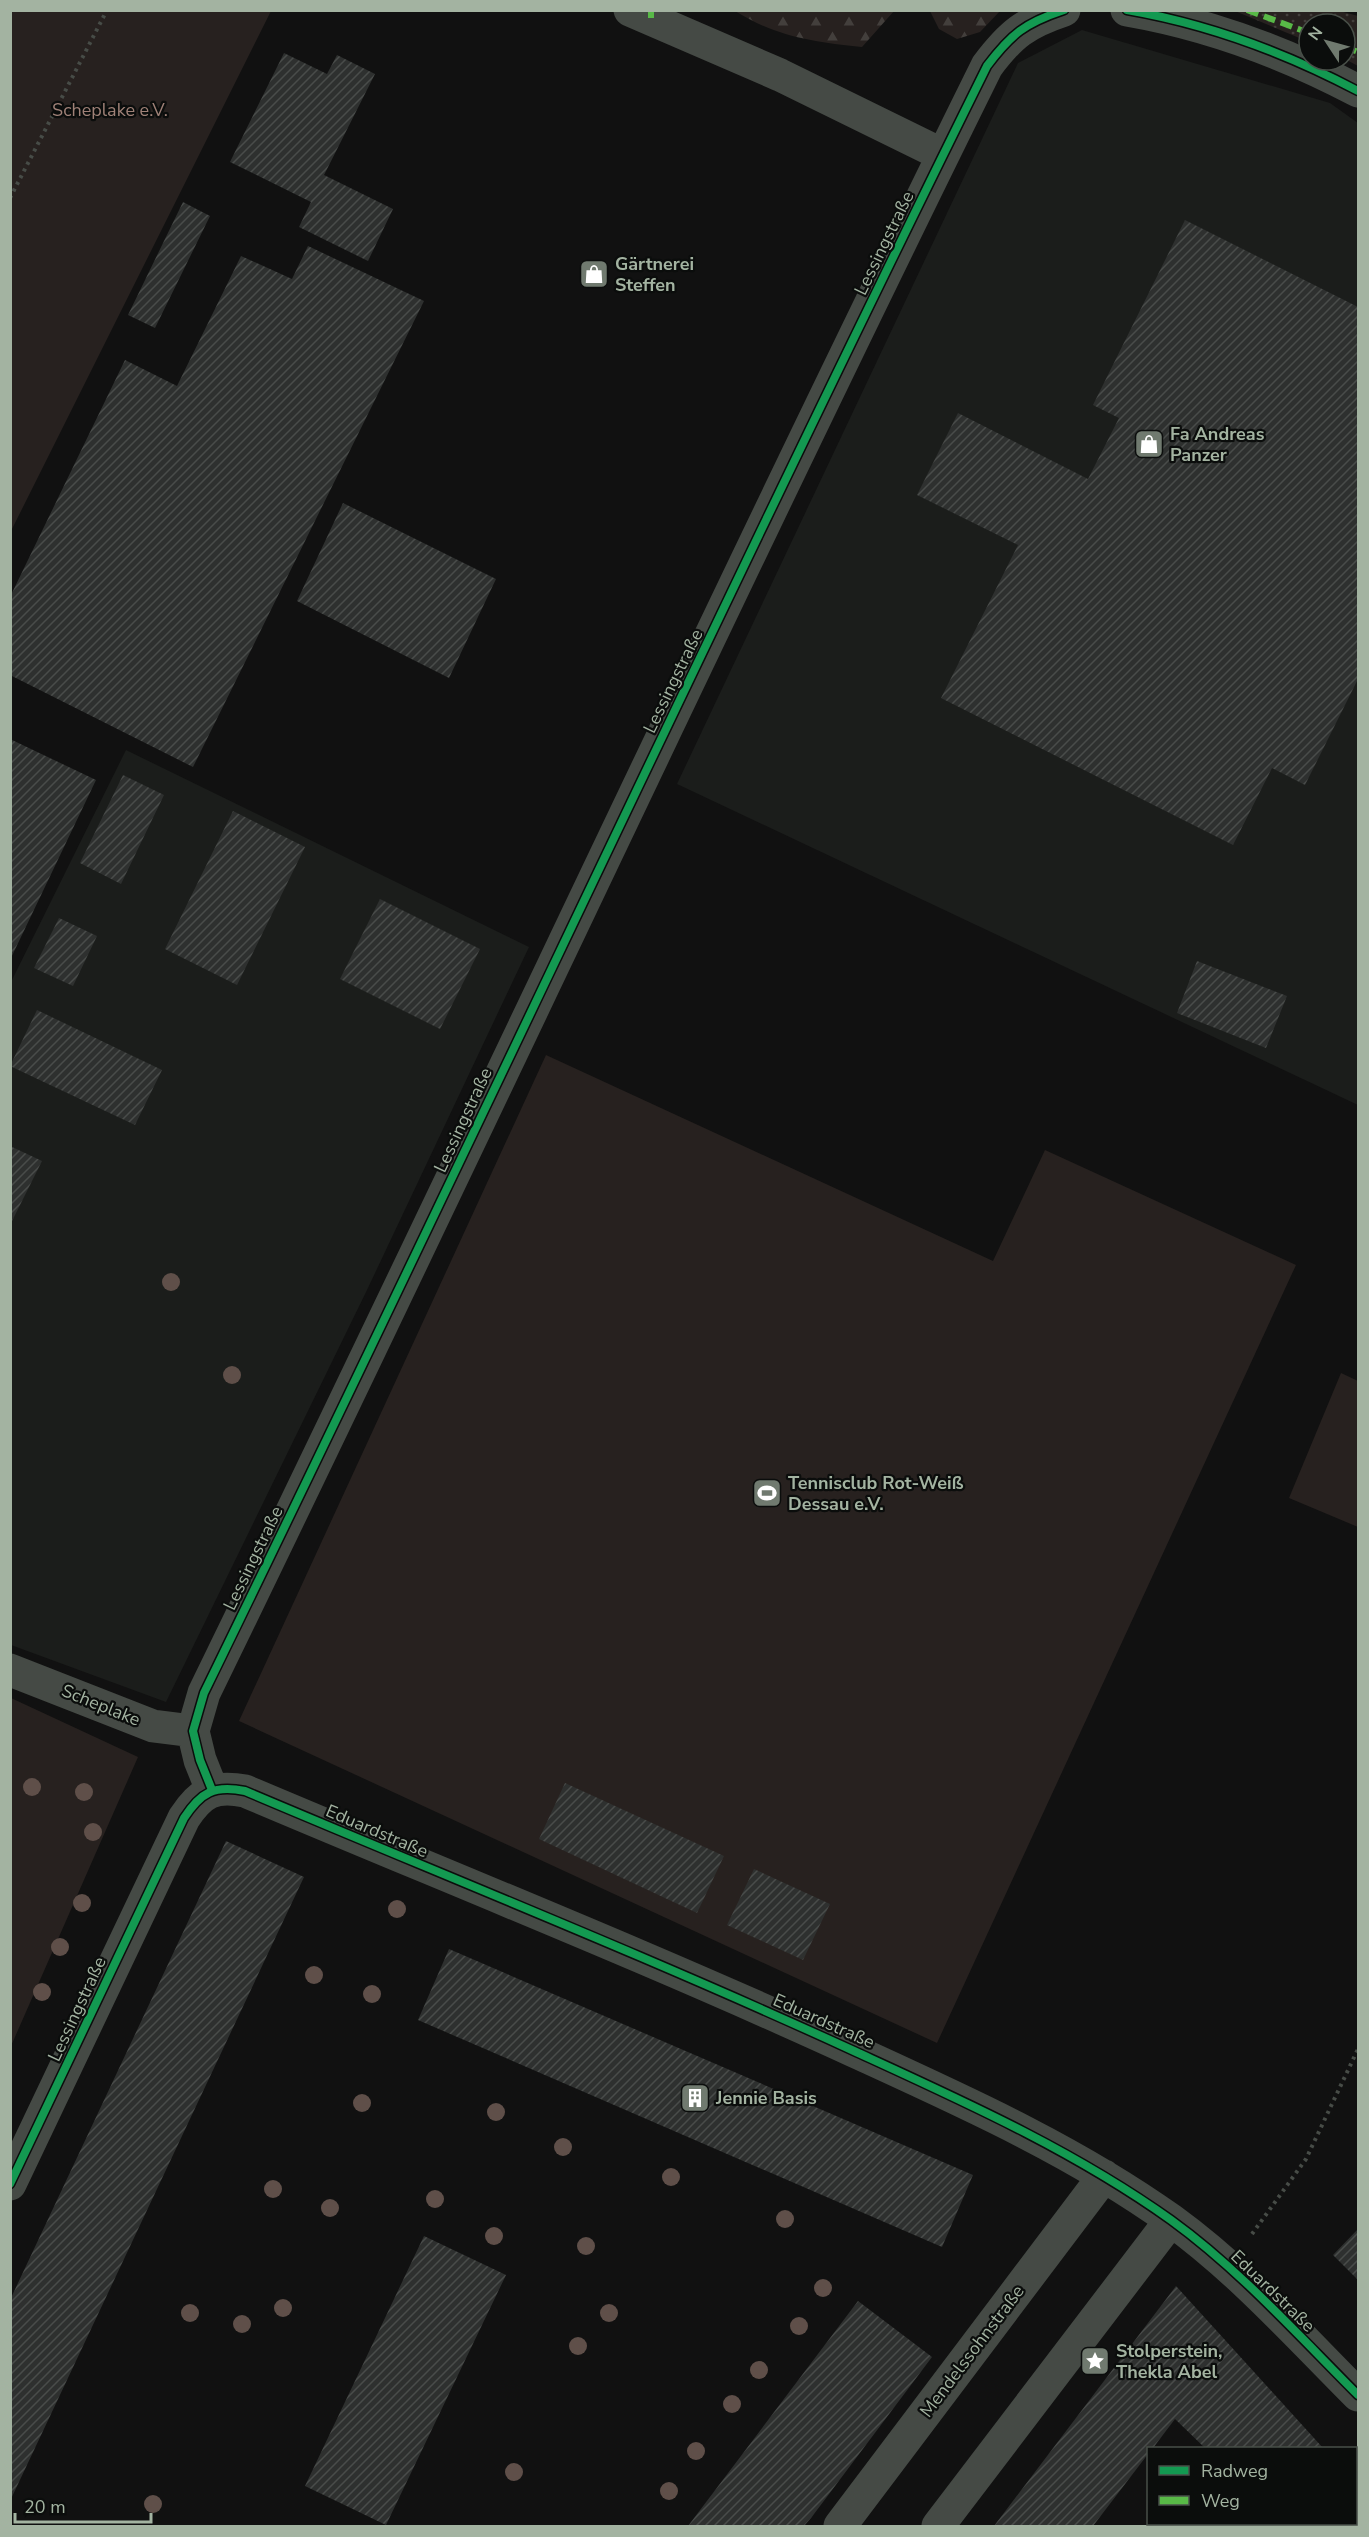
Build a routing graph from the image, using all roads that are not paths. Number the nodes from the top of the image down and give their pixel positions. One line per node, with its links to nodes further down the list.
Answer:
1 (630, 10): 5 (street)
2 (1064, 10): 5 (street, Lessingstraße)
3 (1127, 10): 4 (street)
4 (1359, 91)
5 (943, 155): 7 (street, Lessingstraße)
6 (10, 1670): 7 (street, Scheplake)
7 (193, 1731): 8 (street, Lessingstraße)
8 (212, 1790): 9 (street, Eduardstraße); 10 (street, Lessingstraße)
9 (1104, 2176): 11 (street, Eduardstraße); 13 (street, Mendelssohnstraße)
10 (10, 2184)
11 (1171, 2220): 12 (street, Eduardstraße); 14 (street)
12 (1359, 2395)
13 (840, 2526)
14 (938, 2526)

